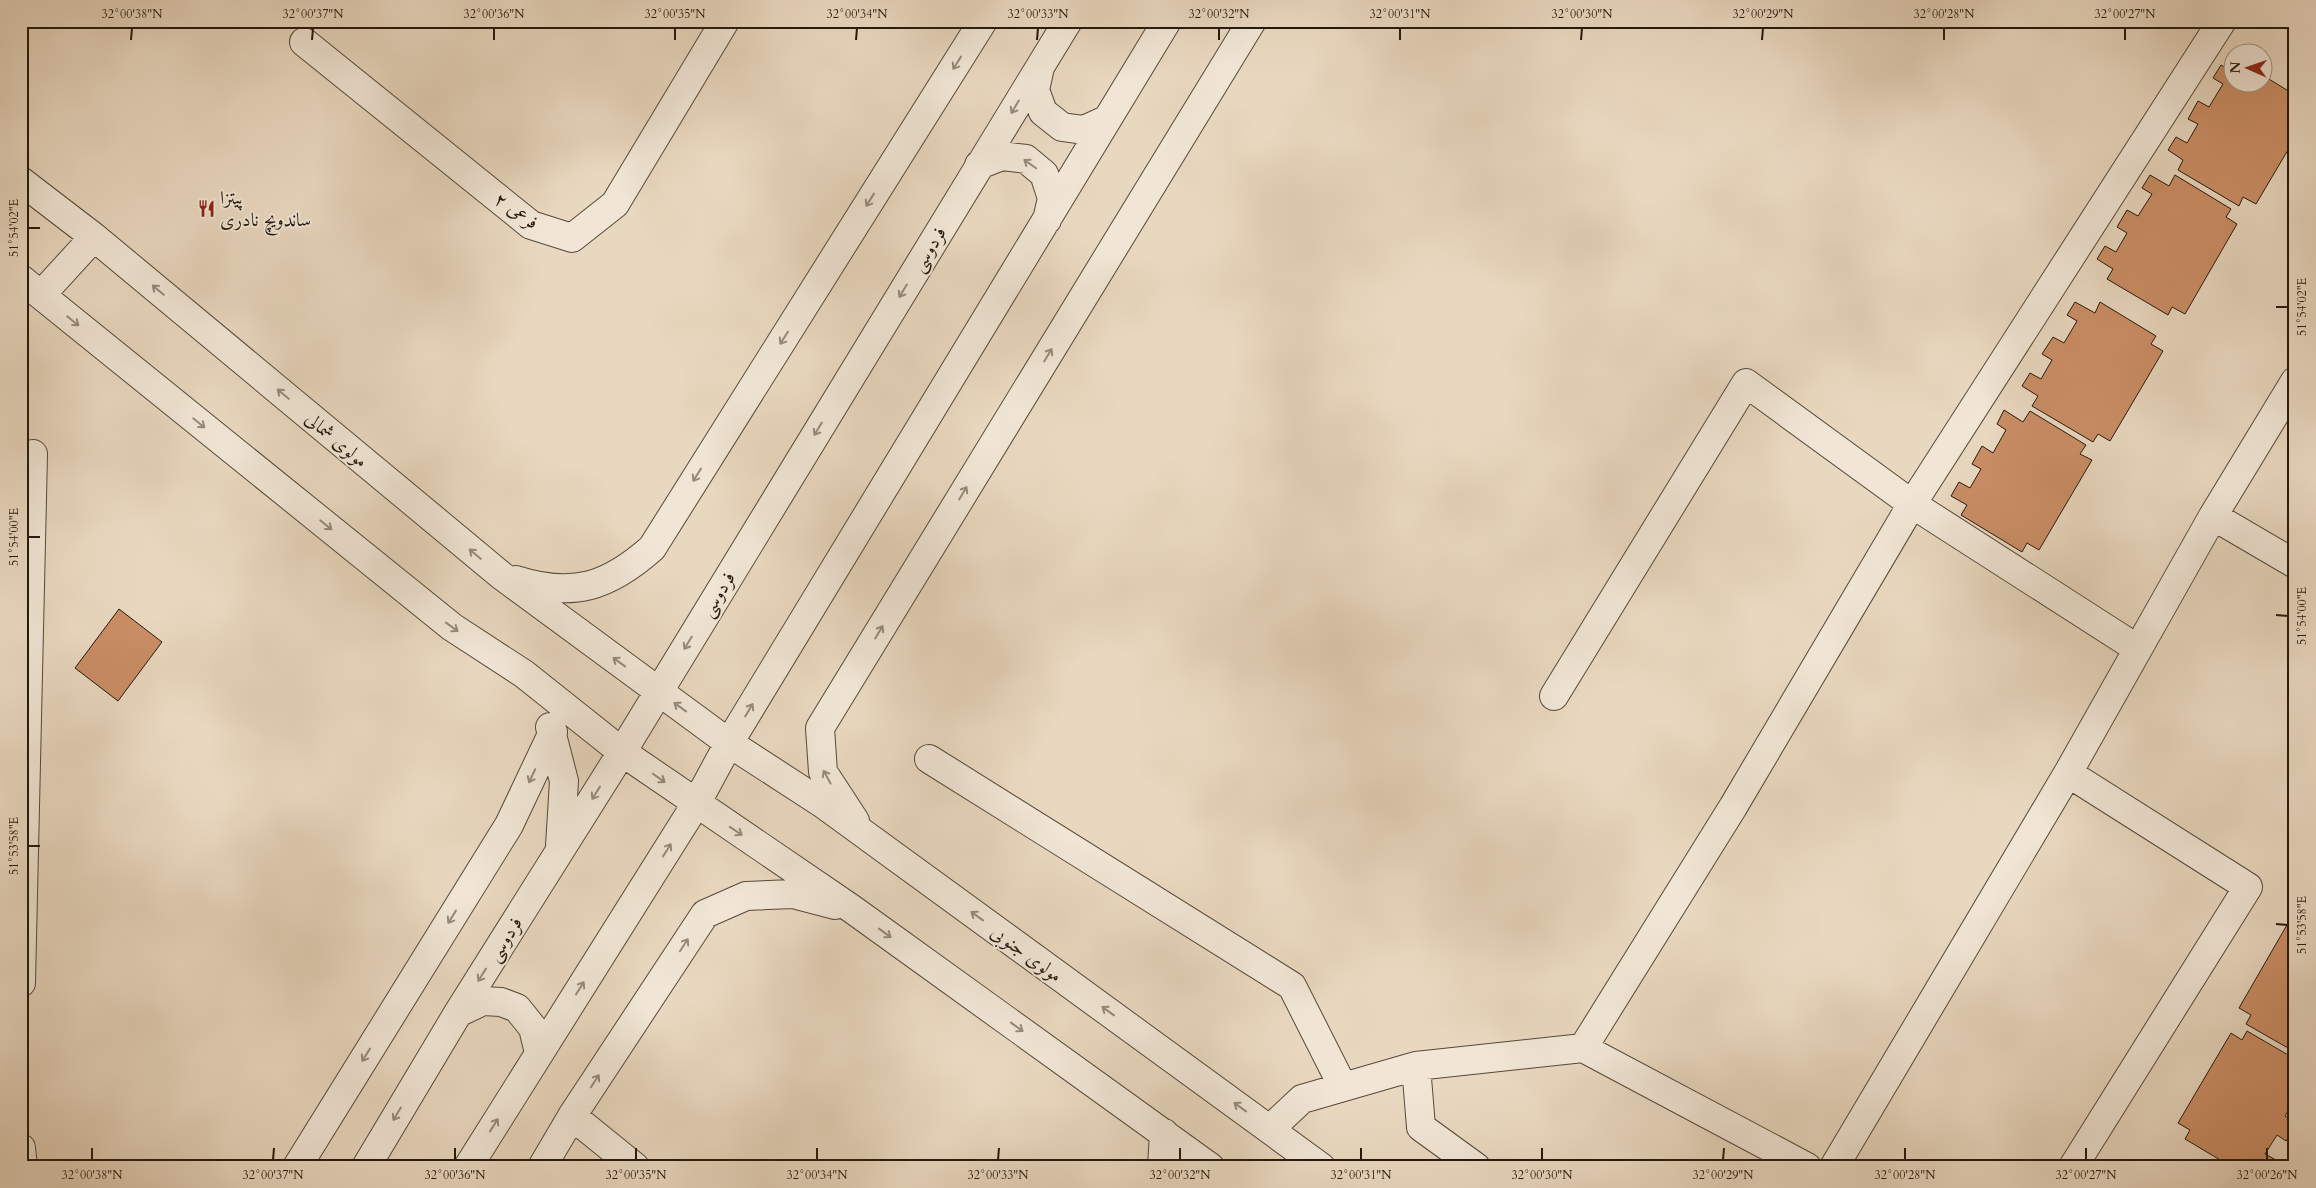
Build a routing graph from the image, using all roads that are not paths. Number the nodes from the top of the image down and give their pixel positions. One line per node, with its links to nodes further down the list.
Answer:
1 (725, 21): 7 (street, فرعی ۲)
2 (983, 21): 20 (street, one-way to 20)
3 (1068, 21): 8 (street, فردوسی)
4 (1167, 21): 9 (street)
5 (1252, 21): 31 (street, one-way to 5)
6 (2222, 21): 17 (street)
7 (304, 42)
8 (1040, 67): 9 (street); 10 (street, فردوسی, one-way to 10)
9 (1106, 120): 12 (street)
10 (979, 165): 12 (street, one-way to 10); 23 (street, فردوسی, one-way to 23)
11 (21, 181): 13 (street, مولوی شمالی)
12 (1046, 221): 26 (street, one-way to 12)
13 (94, 237): 14 (street); 20 (street, مولوی شمالی, one-way to 13)
14 (31, 287): 22 (street, one-way to 22)
15 (2295, 381): 18 (street)
16 (33, 454): 34 (street)
17 (1912, 504): 21 (street); 24 (street); 36 (street)
18 (2213, 516): 19 (street); 21 (street)
19 (2295, 564)
20 (502, 576): 23 (street, مولوی شمالی, one-way to 20)
21 (2138, 649): 29 (street)
22 (524, 674): 25 (street); 27 (street)
23 (658, 691): 26 (street, مولوی شمالی, one-way to 23); 27 (street, فردوسی)
24 (1554, 696)
25 (553, 732): 32 (street); 45 (street, one-way to 45)
26 (730, 743): 30 (street); 31 (street, مولوی جنوبی)
27 (622, 752): 30 (street, one-way to 30); 32 (street, فردوسی, one-way to 32)
28 (929, 758): 39 (street)
29 (2068, 773): 55 (street); 56 (street)
30 (696, 804): 33 (street, one-way to 33); 37 (street, one-way to 30)
31 (862, 833): 41 (street, مولوی جنوبی, one-way to 31)
32 (559, 851): 35 (street, فردوسی, one-way to 35)
33 (852, 909): 40 (street, one-way to 33); 42 (street, one-way to 42)
34 (21, 983)
35 (458, 1013): 37 (street); 46 (street, فردوسی, one-way to 46)
36 (1583, 1048): 38 (street); 54 (street)
37 (539, 1053): 47 (street, one-way to 37)
38 (1416, 1066): 39 (street); 53 (street)
39 (1343, 1087): 41 (street)
40 (572, 1116): 48 (street); 49 (street)
41 (1270, 1128): 52 (street, مولوی جنوبی)
42 (1164, 1133): 50 (street); 51 (street)
43 (21, 1148): 44 (street)
44 (23, 1167)
45 (297, 1167)
46 (366, 1167)
47 (468, 1167)
48 (542, 1167)
49 (635, 1167)
50 (1162, 1167)
51 (1210, 1167)
52 (1321, 1167)
53 (1476, 1167)
54 (1807, 1167)
55 (1834, 1167)
56 (2072, 1167)

